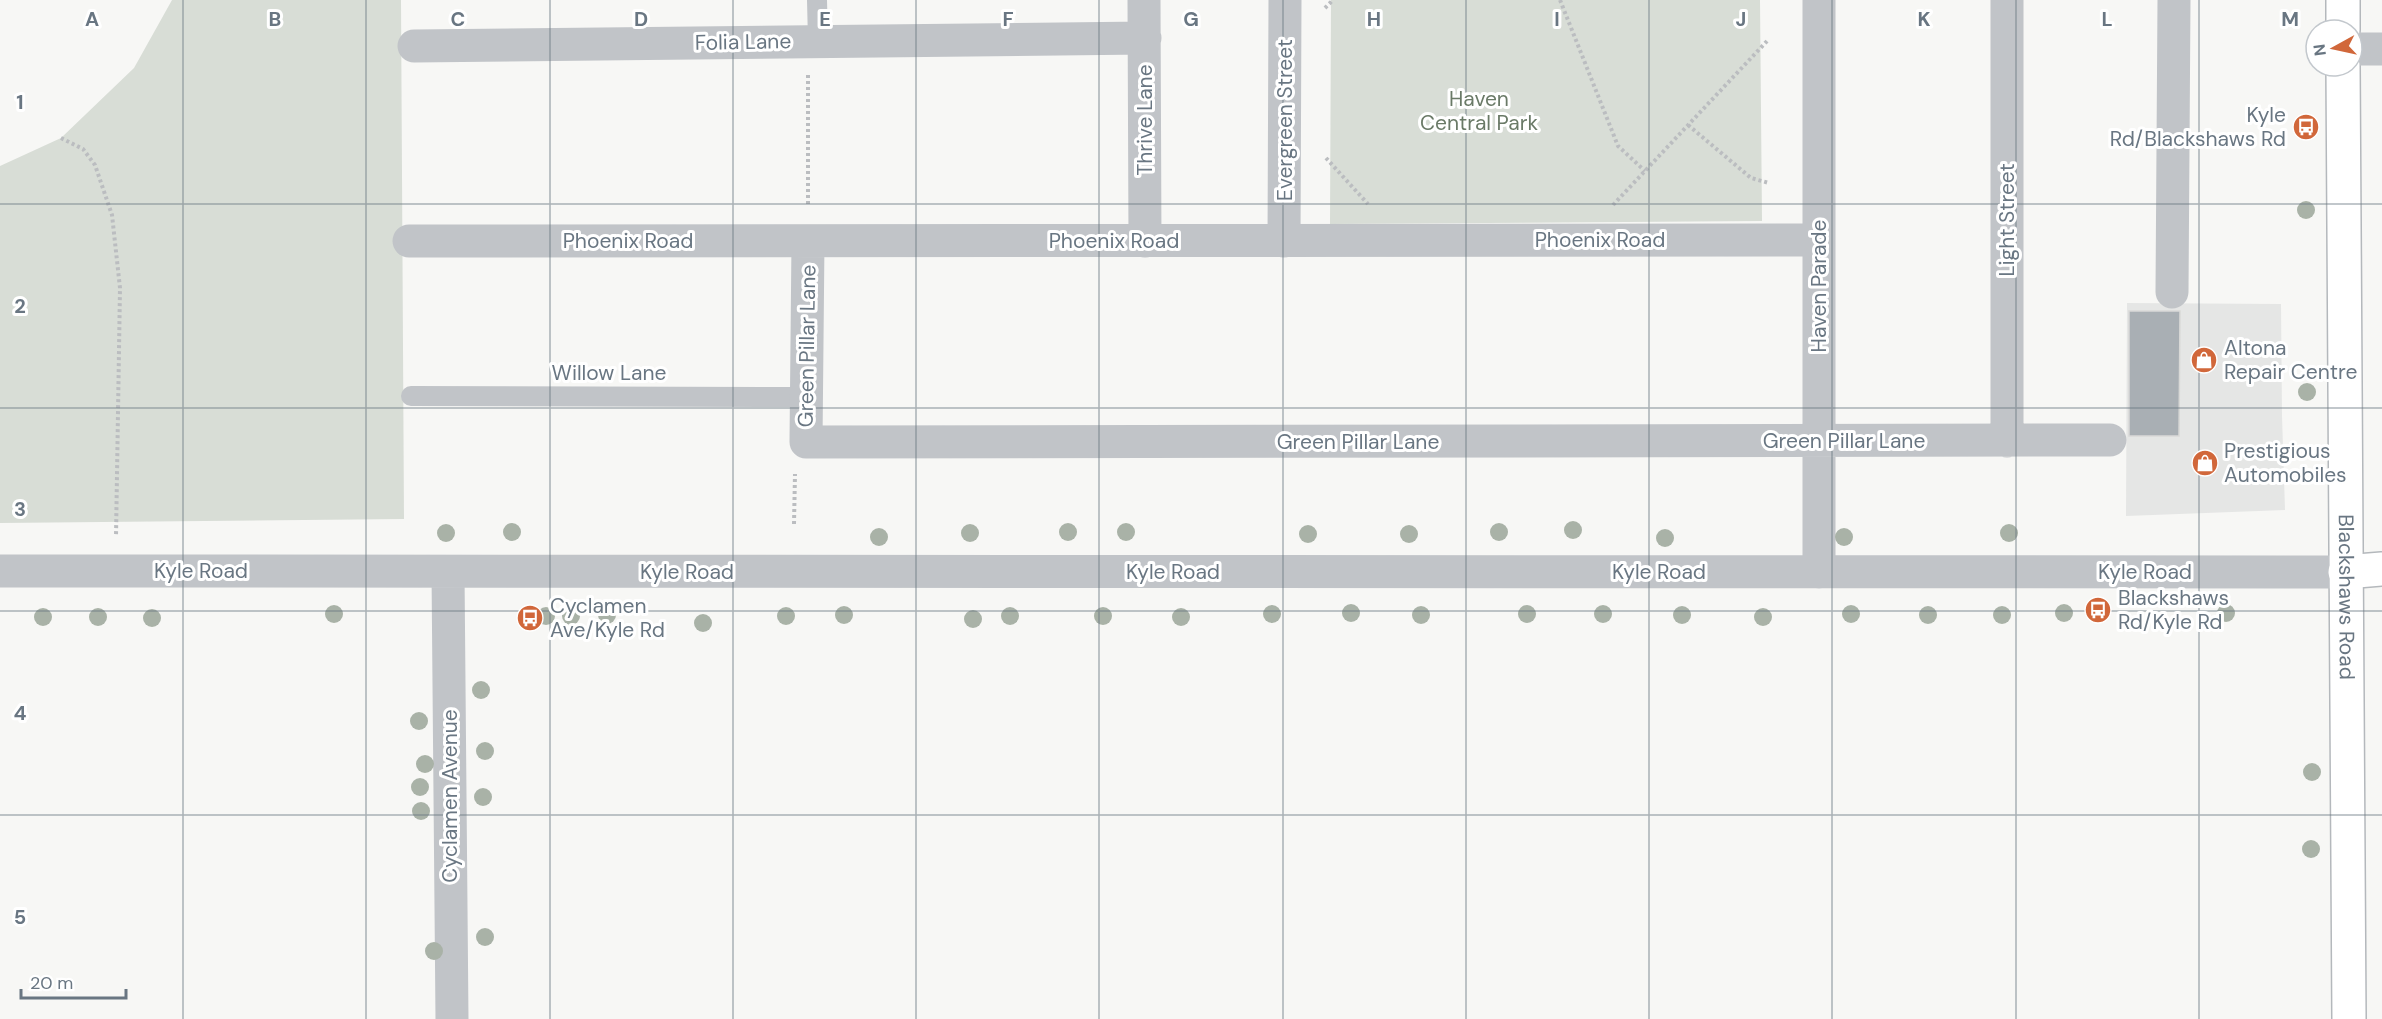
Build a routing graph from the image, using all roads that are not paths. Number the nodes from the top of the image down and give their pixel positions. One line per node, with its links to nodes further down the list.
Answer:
1 (817, 0): 10 (lane)
2 (1144, 0): 9 (street, Thrive Lane)
3 (1285, 0): 18 (street, Evergreen Street)
4 (1819, 0): 15 (street, Haven Parade)
5 (2007, 0): 25 (street, Light Street)
6 (2174, 0): 20 (street)
7 (2343, 0): 8 (main road)
8 (2343, 18)
9 (1145, 38): 10 (street, Folia Lane); 17 (street, Thrive Lane)
10 (813, 41): 11 (street, Folia Lane)
11 (414, 46)
12 (2364, 49): 13 (street)
13 (2382, 49)
14 (2343, 78): 30 (main road, Blackshaws Road)
15 (1819, 240): 18 (street, Phoenix Road); 24 (street, Haven Parade)
16 (808, 241): 17 (street, Phoenix Road); 19 (street, Phoenix Road); 22 (street, Green Pillar Lane)
17 (1145, 241): 18 (street, Phoenix Road)
18 (1284, 241)
19 (409, 242)
20 (2172, 292)
21 (411, 396): 22 (lane, Willow Lane)
22 (807, 397): 24 (street, Green Pillar Lane)
23 (2110, 440): 25 (street, Green Pillar Lane)
24 (1819, 441): 25 (street, Green Pillar Lane); 29 (street, Haven Parade)
25 (2007, 441)
26 (2382, 569): 30 (main road)
27 (0, 571): 28 (street, Kyle Road)
28 (448, 572): 29 (street, Kyle Road); 31 (street, Cyclamen Avenue)
29 (1819, 572): 30 (street, Kyle Road)
30 (2345, 572): 32 (main road, Blackshaws Road)
31 (452, 1019)
32 (2349, 1019)

